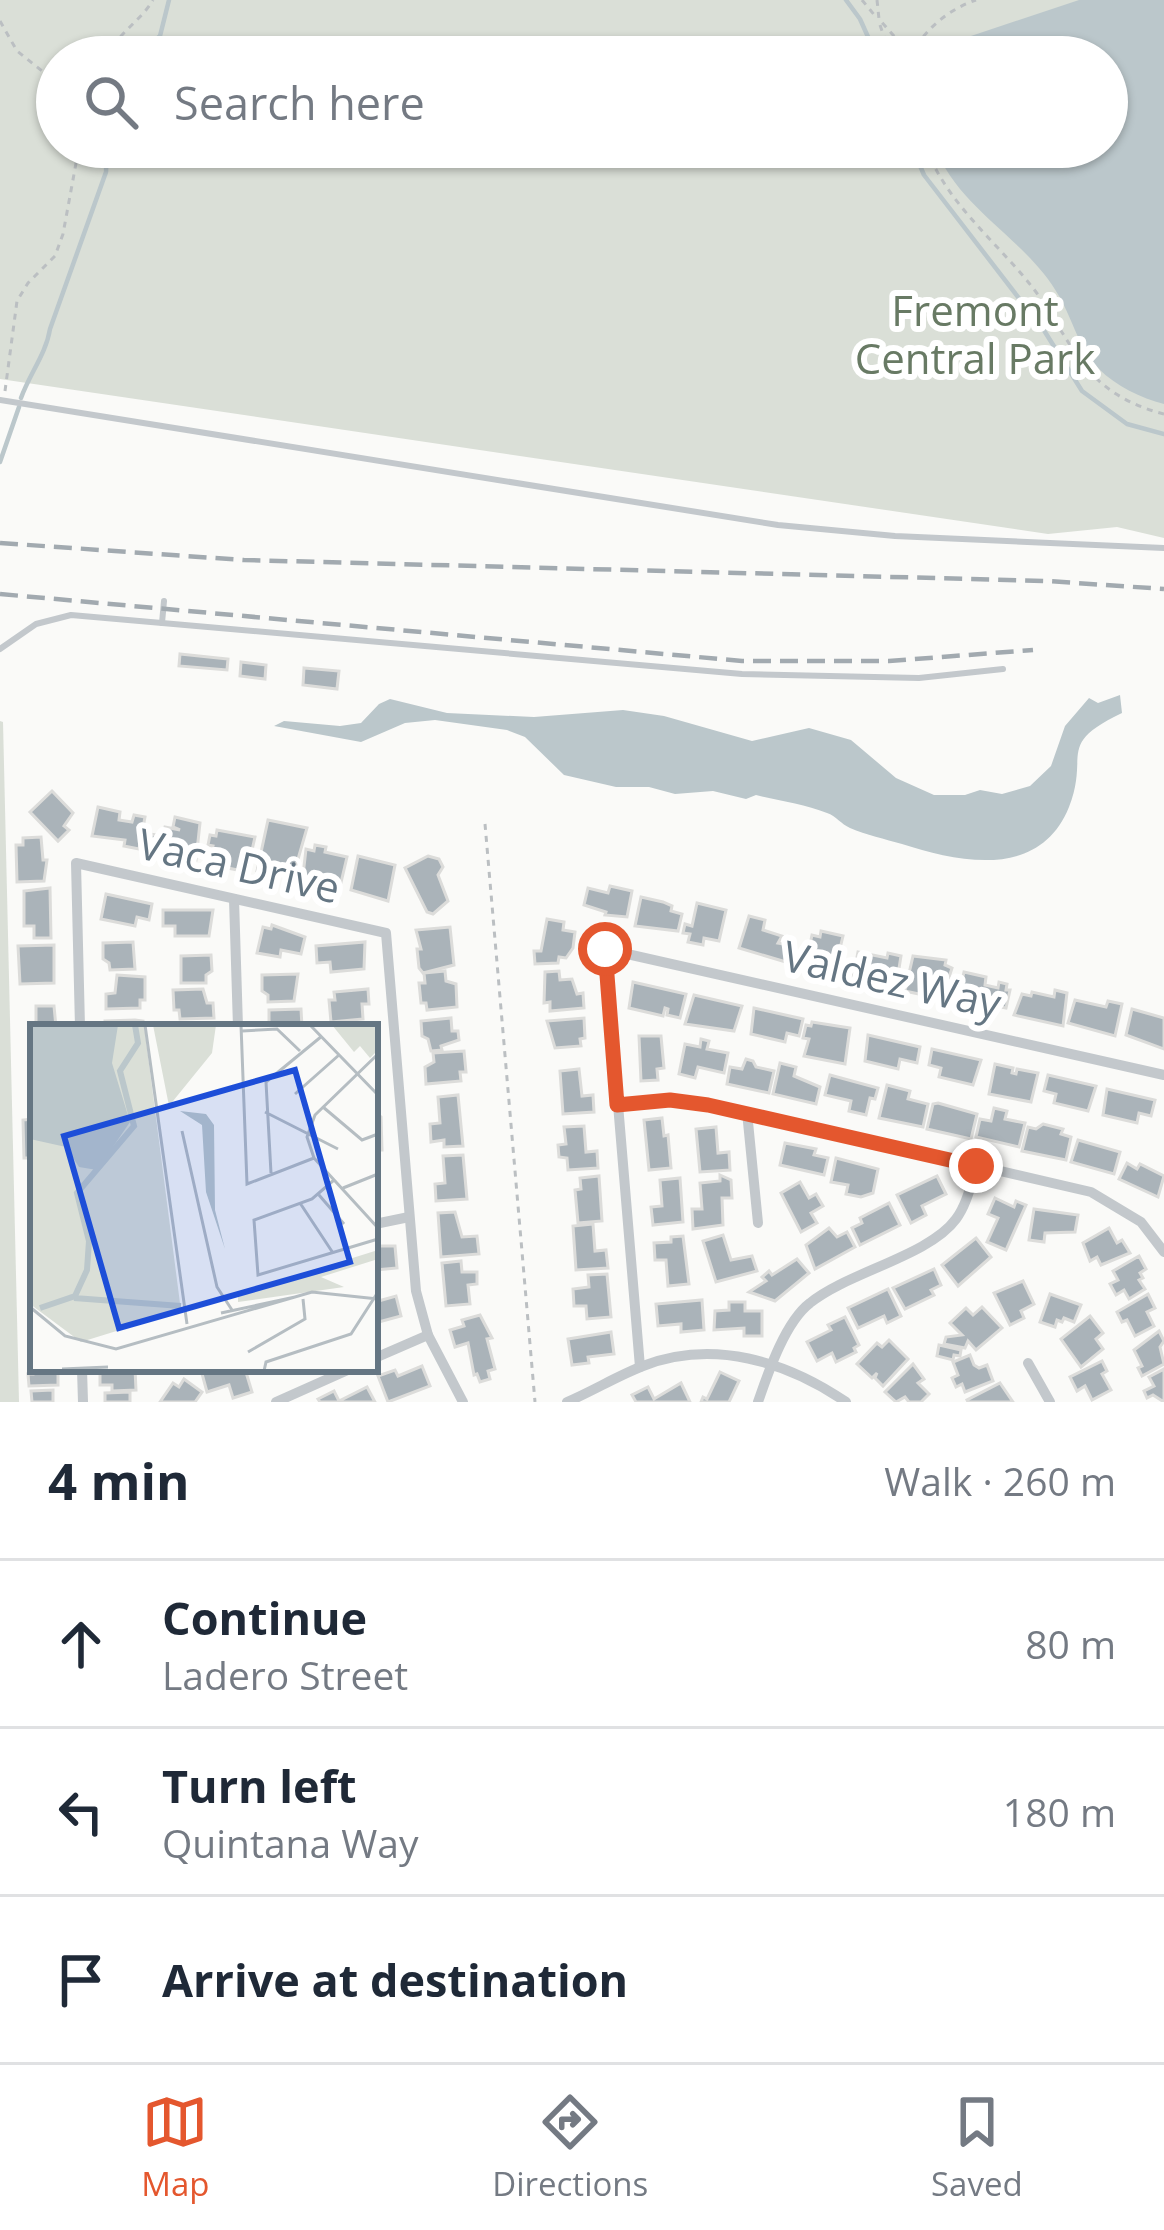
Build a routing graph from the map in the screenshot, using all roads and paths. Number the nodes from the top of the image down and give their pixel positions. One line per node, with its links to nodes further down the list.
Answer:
1 (153, 0): 7 (path)
2 (862, 0): 5 (path)
3 (877, 0): 5 (path)
4 (976, 0): 10 (path)
5 (879, 20): 8 (path); 9 (path)
6 (0, 21): 11 (path)
7 (122, 36)
8 (884, 36)
9 (893, 36)
10 (923, 36)
11 (36, 66)
12 (75, 168): 14 (path)
13 (935, 168): 15 (path)
14 (1, 400): 16 (lane)
15 (1164, 414)
16 (1164, 548)
17 (164, 601): 18 (lane)
18 (162, 623): 19 (lane); 20 (lane)
19 (0, 649)
20 (1003, 668)
21 (485, 824): 41 (path)
22 (234, 898): 23 (street, Vaca Drive); 24 (street); 29 (street, Vaca Drive)
23 (80, 1024)
24 (238, 1024)
25 (1164, 1075): 26 (street, Valdez Way)
26 (617, 1105): 27 (street); 37 (street)
27 (747, 1112): 28 (street); 31 (street)
28 (976, 1166): 32 (street); 35 (street)
29 (410, 1217): 30 (street); 33 (street)
30 (378, 1223)
31 (758, 1223)
32 (1164, 1252)
33 (428, 1334): 34 (street); 40 (street)
34 (378, 1357)
35 (771, 1363): 37 (street); 43 (street); 44 (street)
36 (1028, 1364): 45 (street)
37 (640, 1367): 42 (street)
38 (343, 1372): 39 (street)
39 (276, 1402)
40 (463, 1402)
41 (535, 1402)
42 (567, 1402)
43 (758, 1402)
44 (845, 1402)
45 (1050, 1402)

